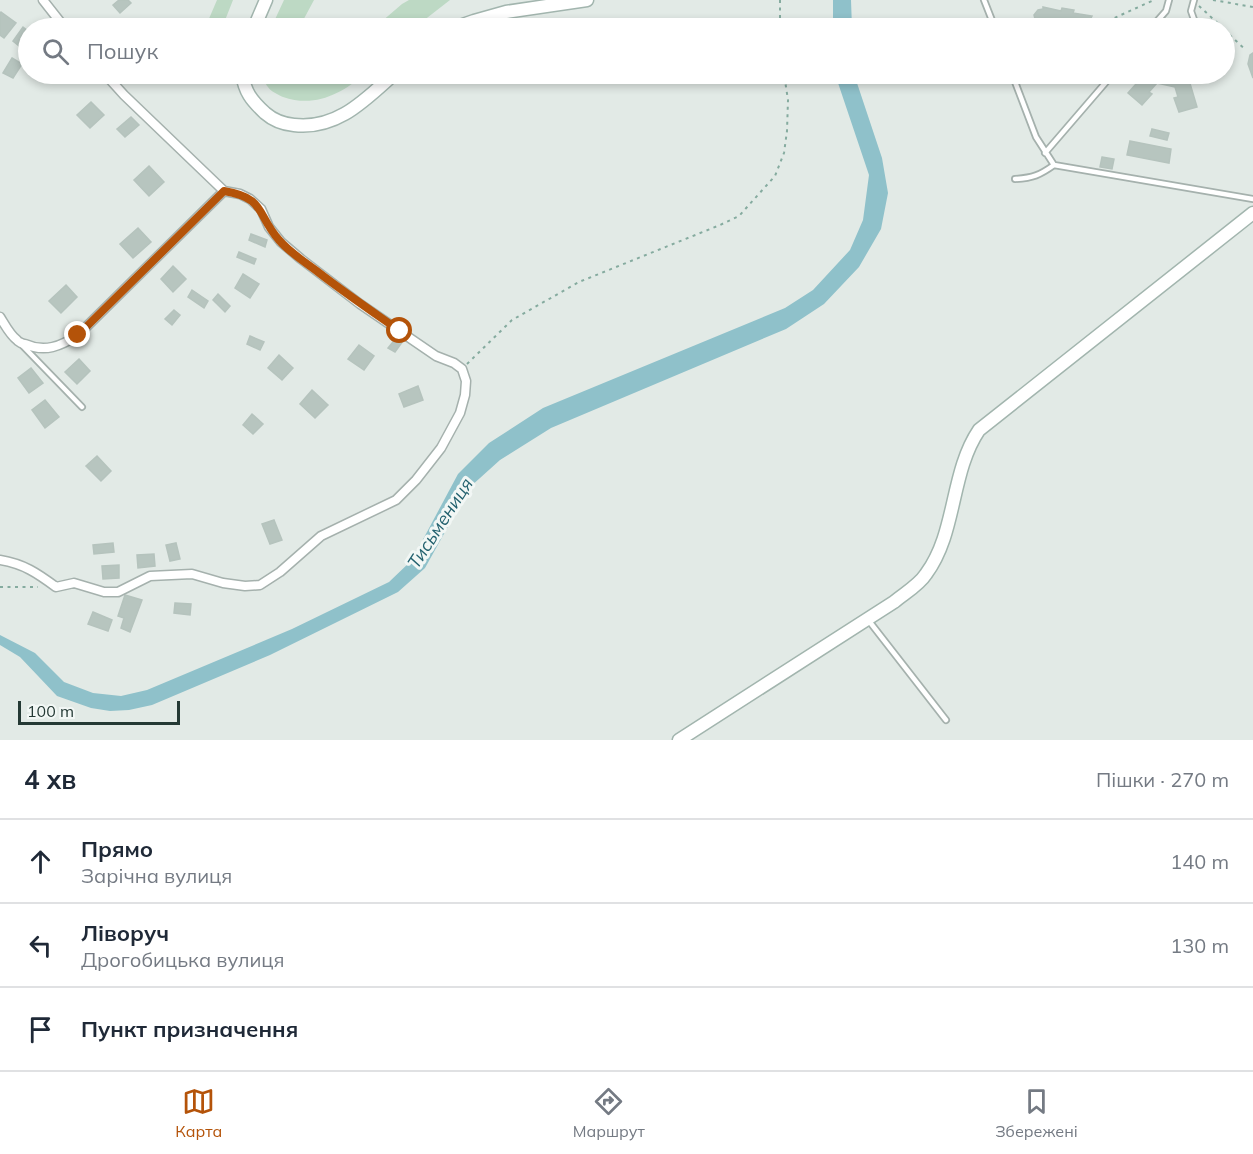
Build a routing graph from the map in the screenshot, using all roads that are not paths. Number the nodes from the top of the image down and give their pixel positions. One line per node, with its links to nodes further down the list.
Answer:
1 (43, 0): 7 (street)
2 (266, 0): 8 (street)
3 (587, 0): 9 (street)
4 (984, 0): 10 (lane)
5 (1169, 0): 11 (lane)
6 (1194, 1): 12 (lane)
7 (57, 18)
8 (258, 18)
9 (485, 18)
10 (991, 18)
11 (1160, 18)
12 (1193, 18)
13 (114, 84): 21 (street)
14 (244, 84): 15 (street)
15 (382, 84)
16 (1016, 84): 18 (lane)
17 (1104, 84): 18 (lane)
18 (1045, 153): 19 (lane)
19 (1054, 165): 20 (lane); 22 (lane)
20 (1015, 179)
21 (224, 191): 25 (street); 27 (street)
22 (1253, 198)
23 (1253, 213): 28 (street)
24 (0, 317): 25 (street)
25 (17, 341): 26 (lane)
26 (82, 407)
27 (0, 561)
28 (867, 619): 29 (lane); 30 (street)
29 (946, 720)
30 (679, 740)

